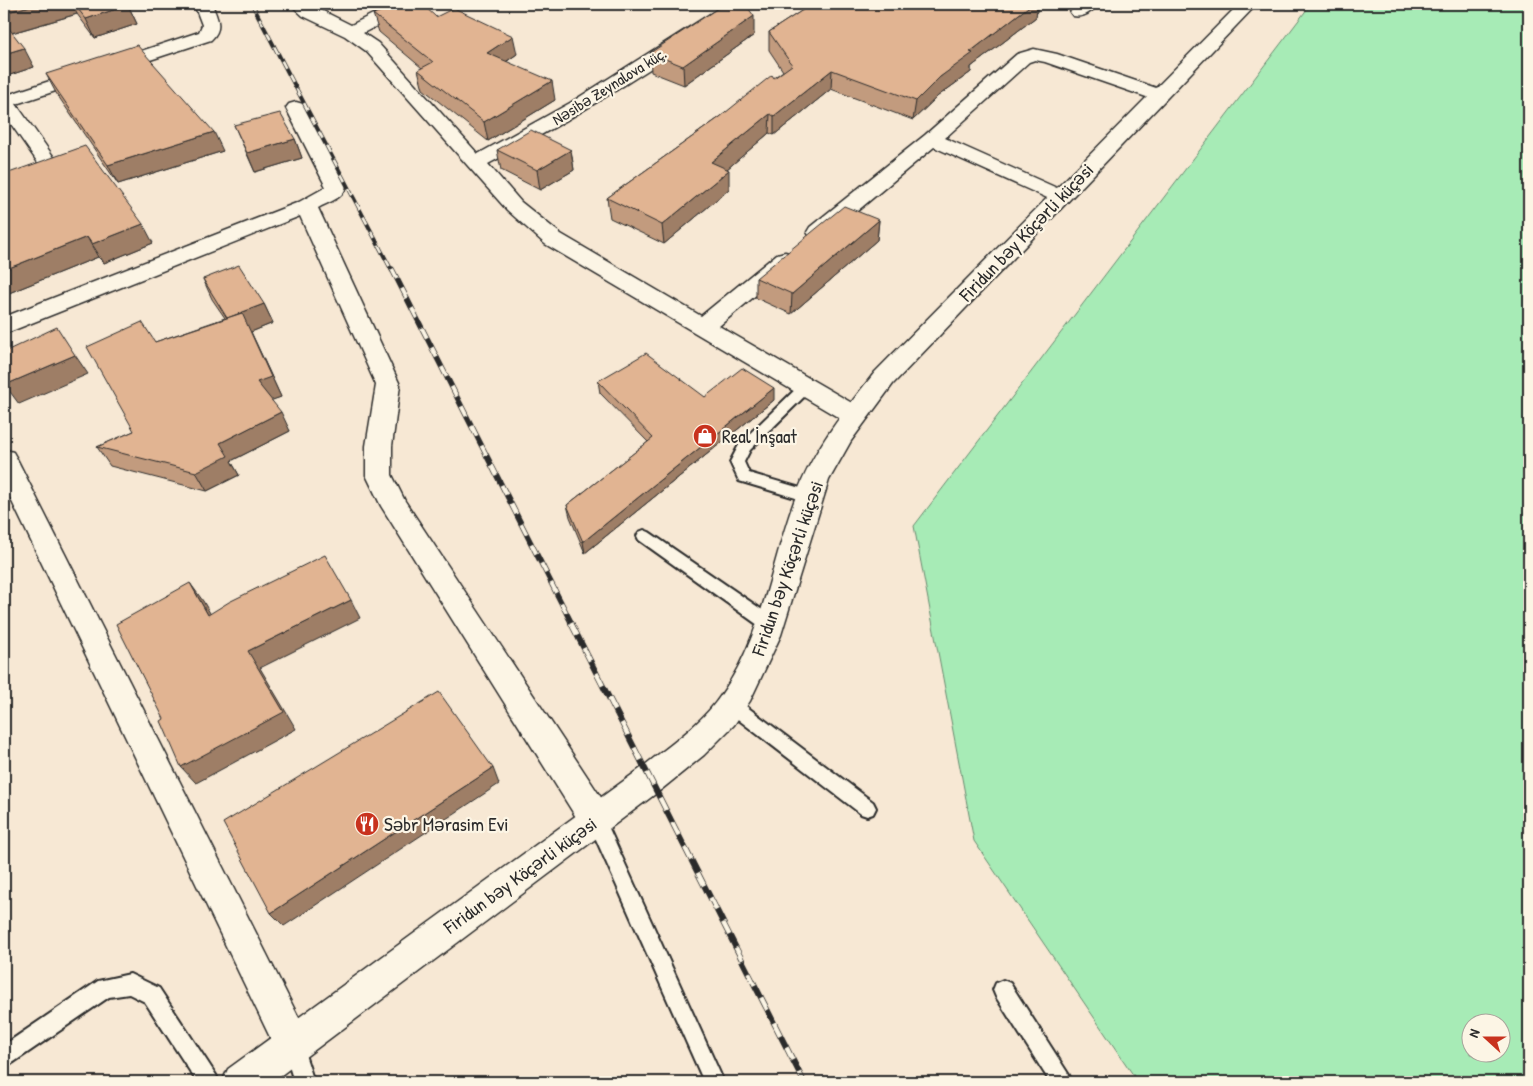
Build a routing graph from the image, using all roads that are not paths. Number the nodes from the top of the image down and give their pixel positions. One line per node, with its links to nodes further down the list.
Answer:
1 (203, 4): 8 (street)
2 (298, 4): 6 (street)
3 (406, 4): 6 (street)
4 (737, 4): 11 (street, Nəsibə Zeynalova küç.)
5 (1248, 4): 7 (street, Firidun bəy Köçərli küçəsi)
6 (351, 32): 11 (street)
7 (1158, 96): 10 (street); 13 (street, Firidun bəy Köçərli küçəsi)
8 (5, 102): 12 (street)
9 (296, 108): 14 (street)
10 (932, 140): 13 (street); 16 (street)
11 (477, 162): 16 (street)
12 (48, 163)
13 (1061, 197): 18 (street, Firidun bəy Köçərli küçəsi)
14 (306, 206): 15 (street); 25 (street)
15 (4, 326)
16 (702, 327): 17 (street)
17 (806, 387): 18 (street); 20 (lane)
18 (855, 416): 20 (street, Firidun bəy Köçərli küçəsi)
19 (4, 459): 27 (street)
20 (809, 496): 22 (street, Firidun bəy Köçərli küçəsi)
21 (644, 536): 22 (lane)
22 (771, 625): 23 (street, Firidun bəy Köçərli küçəsi)
23 (732, 705): 24 (lane); 25 (street, Firidun bəy Köçərli küçəsi)
24 (866, 808)
25 (596, 819): 27 (street, Firidun bəy Köçərli küçəsi); 32 (lane)
26 (1003, 990): 33 (lane)
27 (292, 1043): 30 (street, Firidun bəy Köçərli küçəsi); 31 (lane)
28 (4, 1057): 29 (lane)
29 (209, 1082)
30 (240, 1082)
31 (304, 1082)
32 (714, 1082)
33 (1062, 1082)

